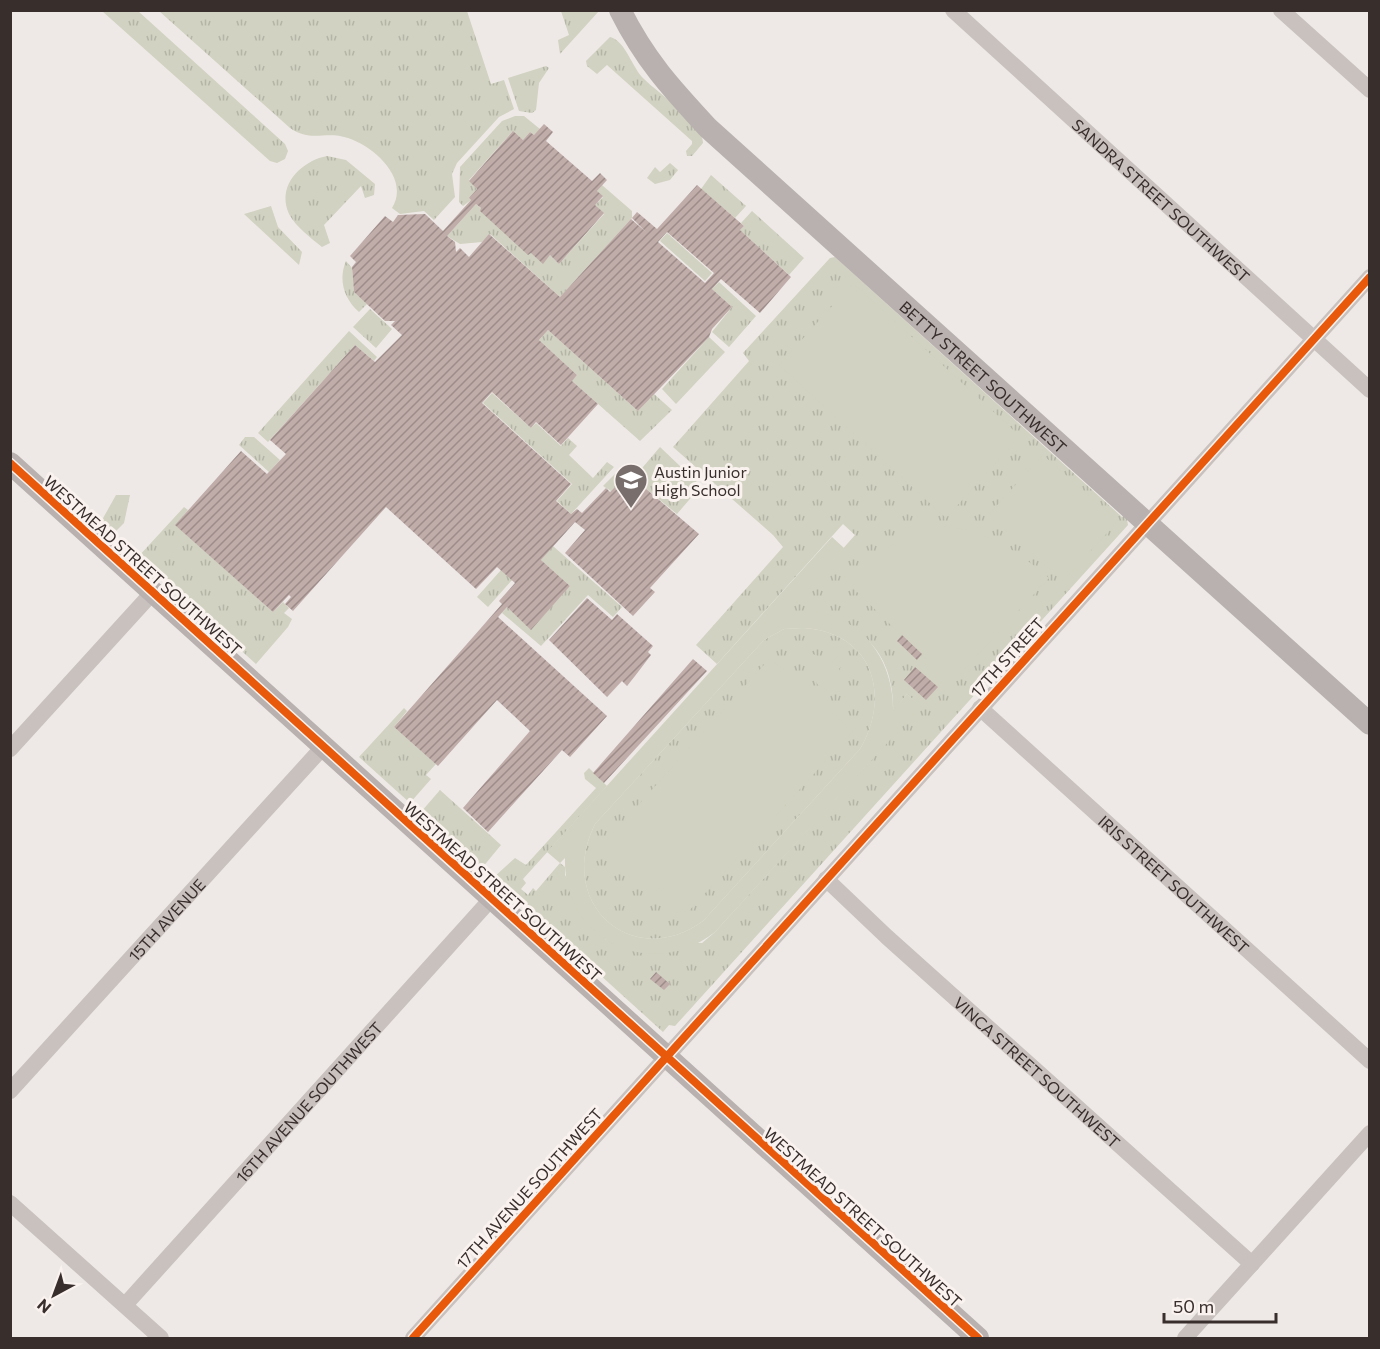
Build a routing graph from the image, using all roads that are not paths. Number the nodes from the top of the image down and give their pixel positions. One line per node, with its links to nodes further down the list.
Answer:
1 (620, 10): 9 (street, BETTY STREET SOUTHWEST)
2 (953, 10): 6 (street, SANDRA STREET SOUTHWEST)
3 (1281, 10): 4 (street)
4 (1370, 90)
5 (1370, 278): 6 (street, 17TH STREET)
6 (1314, 339): 7 (street, SANDRA STREET SOUTHWEST); 9 (street, 17TH STREET)
7 (1370, 390)
8 (10, 463): 10 (street, WESTMEAD STREET SOUTHWEST)
9 (1149, 523): 11 (street, 17TH STREET); 12 (street, BETTY STREET SOUTHWEST)
10 (153, 592): 13 (street, WESTMEAD STREET SOUTHWEST); 14 (street)
11 (980, 708): 15 (street, 17TH STREET); 18 (street, IRIS STREET SOUTHWEST)
12 (1370, 724)
13 (324, 746): 16 (street, WESTMEAD STREET SOUTHWEST); 19 (street, 15TH AVENUE)
14 (10, 749)
15 (826, 879): 17 (street, 17TH STREET); 22 (street, VINCA STREET SOUTHWEST)
16 (492, 898): 17 (street, WESTMEAD STREET SOUTHWEST); 23 (street, 16TH AVENUE SOUTHWEST)
17 (665, 1056): 25 (street, 17TH AVENUE SOUTHWEST); 26 (street, WESTMEAD STREET SOUTHWEST)
18 (1370, 1061)
19 (10, 1091)
20 (1370, 1133): 22 (street)
21 (10, 1203): 23 (street)
22 (1252, 1264): 27 (street)
23 (125, 1305): 24 (street)
24 (160, 1338)
25 (413, 1338)
26 (978, 1338)
27 (1185, 1338)

